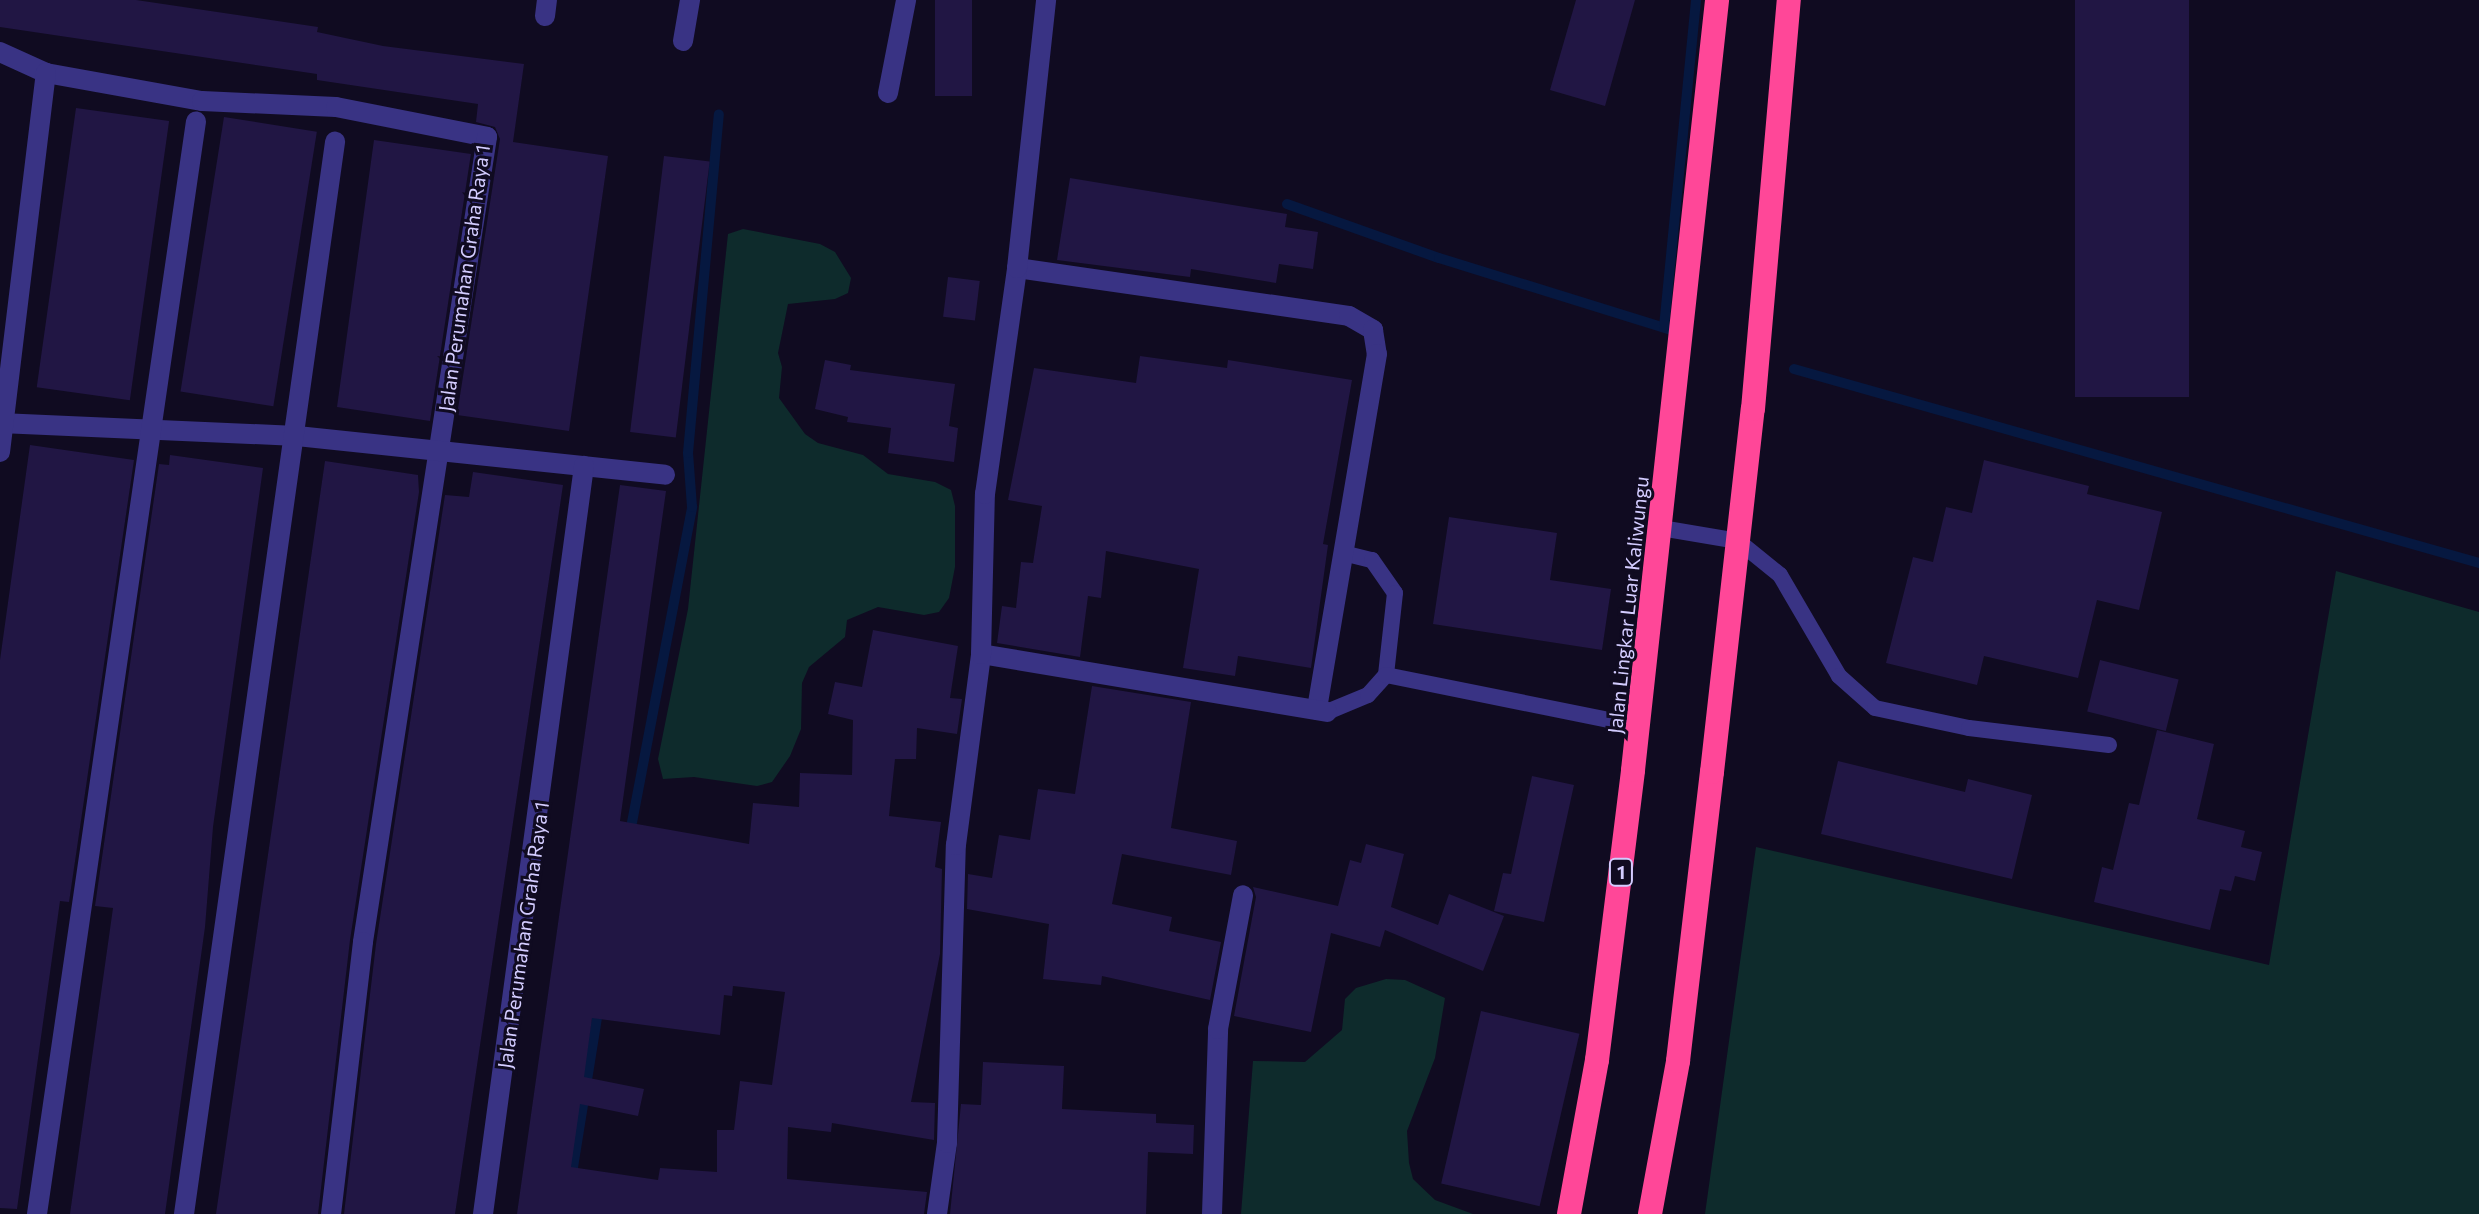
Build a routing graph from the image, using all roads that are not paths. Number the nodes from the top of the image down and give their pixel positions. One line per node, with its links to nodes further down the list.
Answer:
1 (690, 0): 6 (street)
2 (906, 0): 9 (street)
3 (1046, 0): 12 (street)
4 (1717, 0): 20 (highway, Jalan Lingkar Luar Kaliwungu / 1)
5 (1789, 0): 21 (highway)
6 (683, 41)
7 (0, 52): 8 (street)
8 (46, 73): 13 (street); 16 (street, Jalan Perumahan Graha Raya 1)
9 (888, 93)
10 (196, 122): 14 (street)
11 (335, 142): 15 (street)
12 (1017, 268): 22 (street); 23 (street)
13 (2, 424): 14 (street); 17 (street)
14 (150, 433): 15 (street); 29 (street)
15 (297, 436): 16 (street); 30 (street)
16 (440, 448): 18 (street); 31 (street, Jalan Perumahan Graha Raya 1)
17 (0, 452)
18 (584, 466): 19 (street); 32 (street, Jalan Perumahan Graha Raya 1)
19 (665, 475)
20 (1661, 528): 21 (lane); 26 (highway, Jalan Lingkar Luar Kaliwungu / 1)
21 (1738, 541): 27 (lane); 36 (highway)
22 (1343, 553): 24 (lane); 25 (street)
23 (981, 654): 25 (street); 33 (street)
24 (1386, 675): 25 (lane); 26 (lane)
25 (1322, 711)
26 (1638, 726): 35 (highway, Jalan Lingkar Luar Kaliwungu / 1)
27 (2109, 745)
28 (1243, 895): 34 (street)
29 (37, 1214)
30 (184, 1214)
31 (331, 1214)
32 (483, 1214)
33 (937, 1214)
34 (1212, 1214)
35 (1569, 1214)
36 (1650, 1214)

